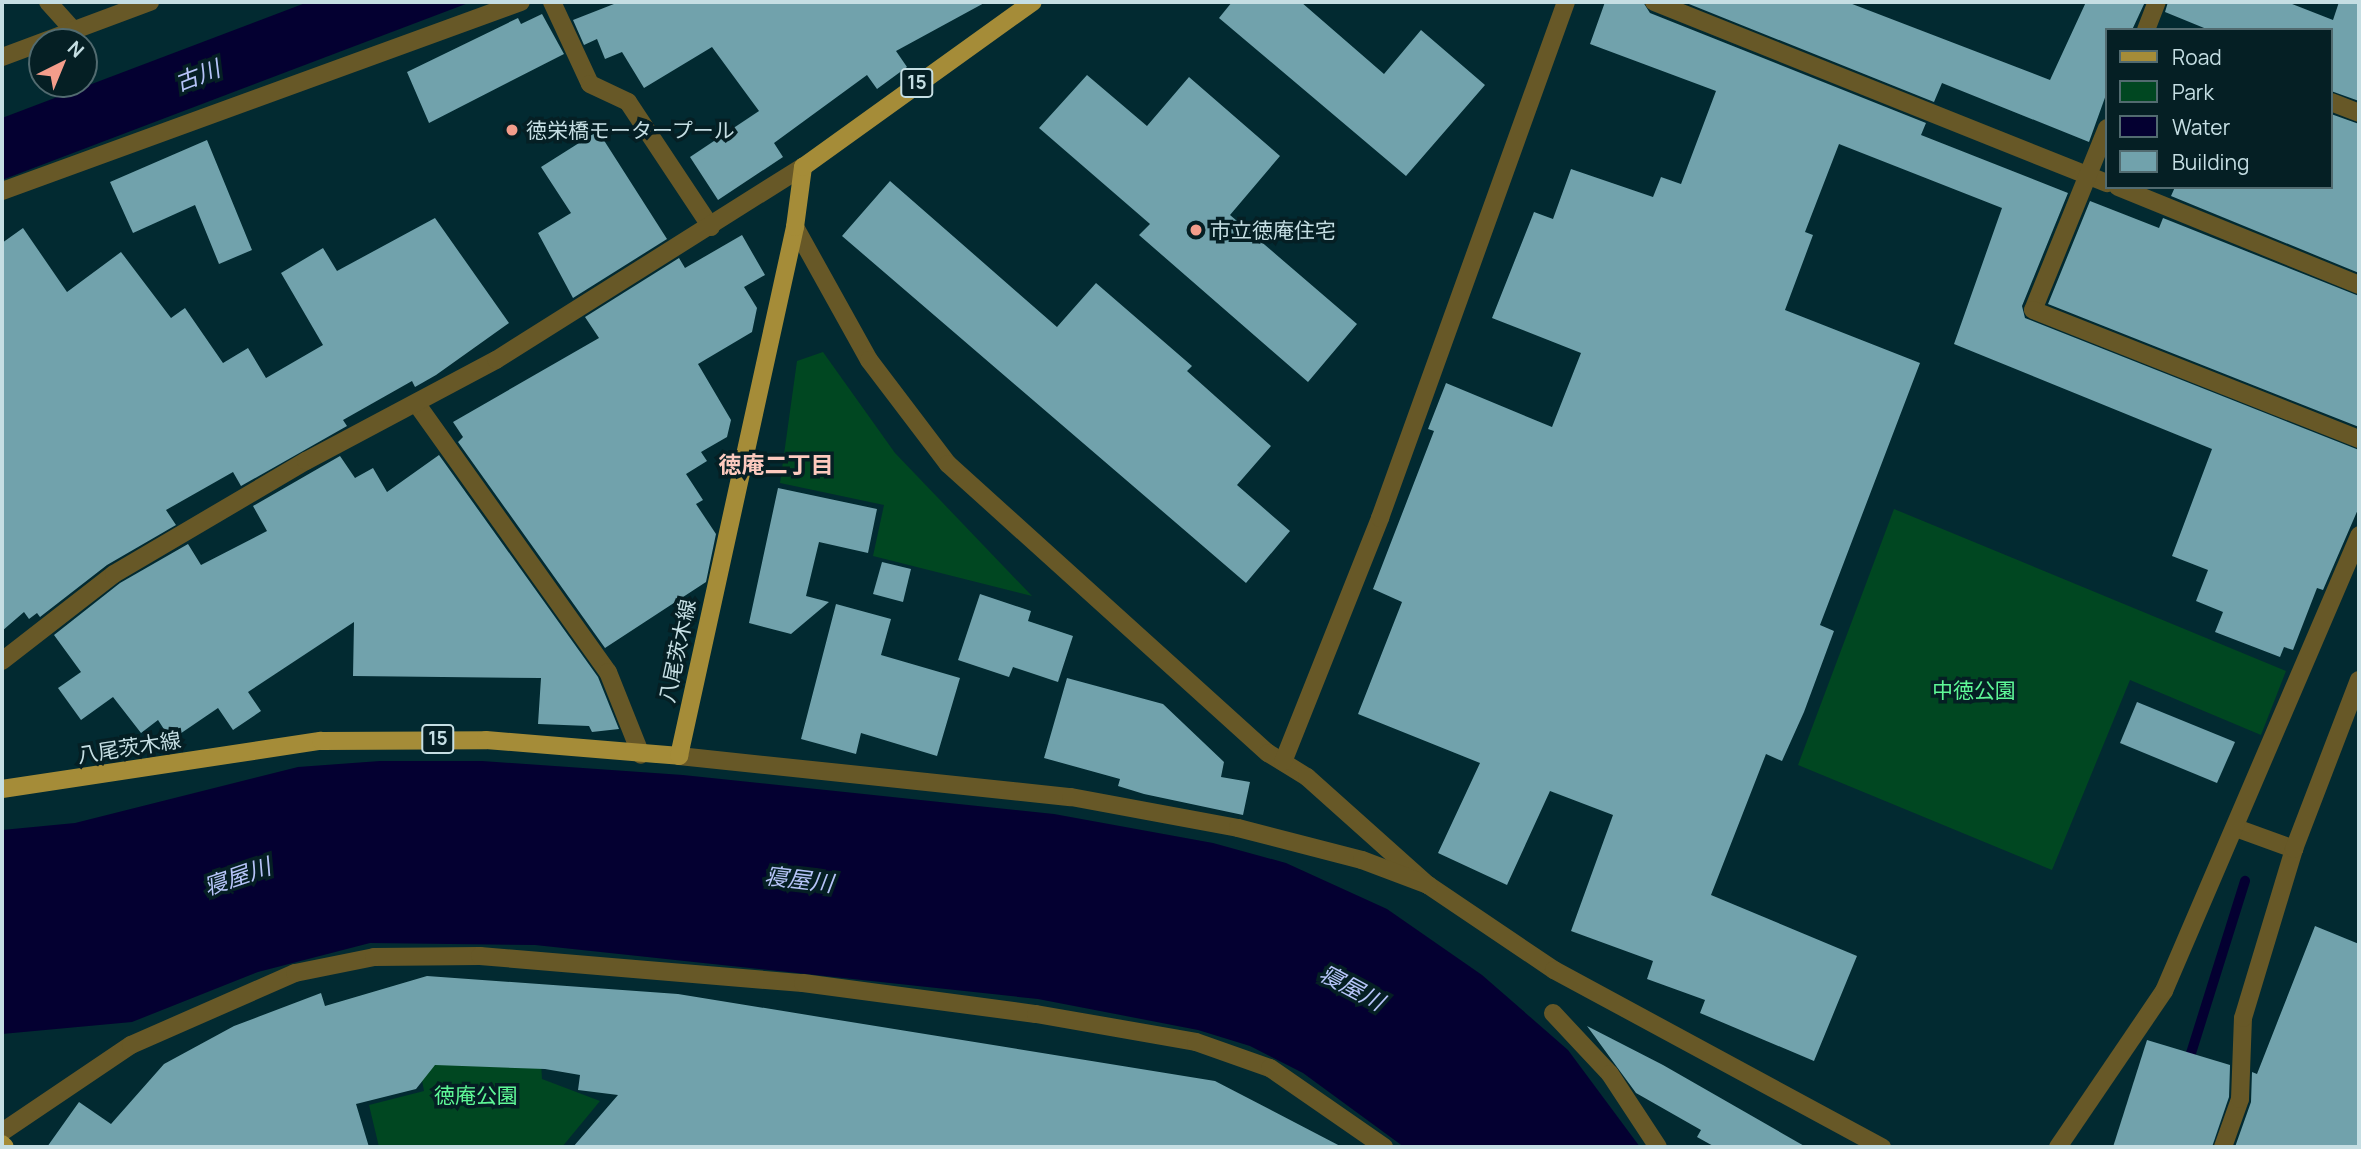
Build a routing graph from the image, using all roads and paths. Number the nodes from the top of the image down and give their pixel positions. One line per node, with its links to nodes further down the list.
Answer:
1 (48, 2): 9 (street)
2 (150, 2): 10 (street)
3 (522, 2): 21 (street)
4 (552, 2): 22 (street)
5 (1033, 2): 17 (main road, 15)
6 (1566, 2): 32 (street)
7 (1654, 2): 18 (street)
8 (2158, 2): 11 (street)
9 (71, 28)
10 (78, 28)
11 (2148, 28)
12 (28, 47): 13 (street)
13 (2, 57)
14 (2333, 103): 15 (street)
15 (2359, 113)
16 (2106, 130): 18 (street)
17 (803, 167): 22 (street); 23 (main road, 八尾茨木線)
18 (2088, 175): 19 (street); 26 (street)
19 (2106, 183)
20 (2123, 189): 24 (street)
21 (2, 191)
22 (711, 227): 25 (street)
23 (795, 227): 31 (main road, 八尾茨木線); 32 (street)
24 (2359, 285)
25 (416, 403): 28 (street); 30 (street)
26 (2359, 439)
27 (2359, 535): 34 (street)
28 (2, 662)
29 (2359, 680): 35 (street)
30 (641, 755): 31 (main road, 八尾茨木線 / 15); 33 (main road, 八尾茨木線 / 15)
31 (678, 755): 36 (street)
32 (1283, 762): 36 (street)
33 (2, 789)
34 (2236, 828): 35 (street); 42 (street)
35 (2294, 849): 43 (street)
36 (1428, 885): 41 (street)
37 (1553, 1013): 40 (street)
38 (2, 1132): 39 (street)
39 (1384, 1147)
40 (1658, 1147)
41 (1882, 1147)
42 (2058, 1147)
43 (2223, 1147)

